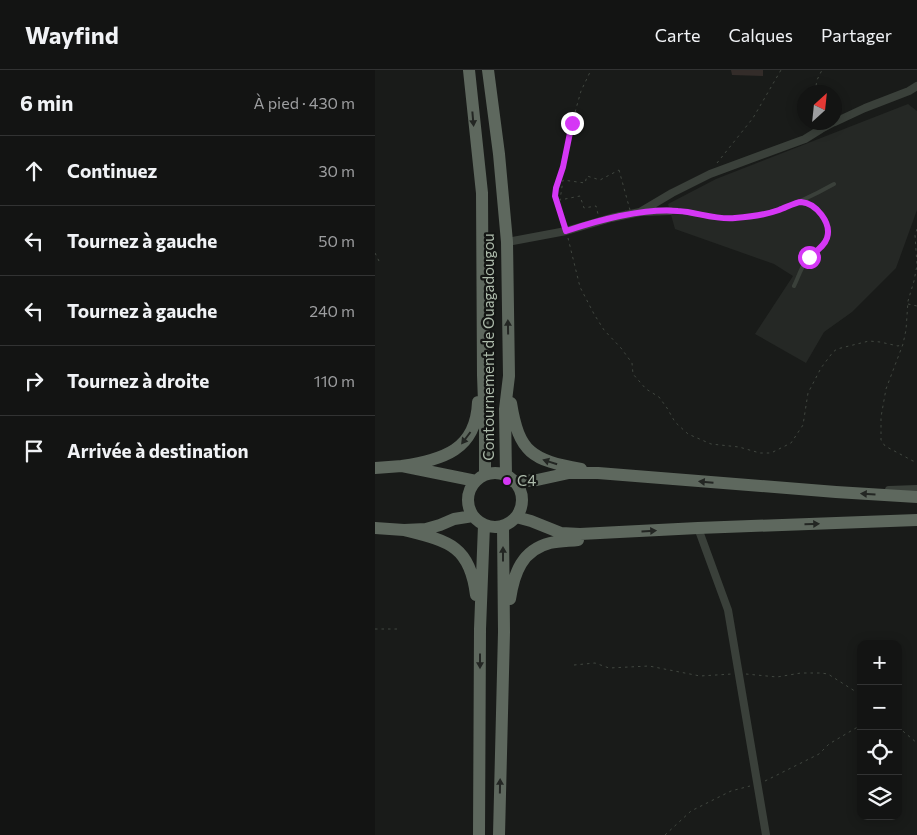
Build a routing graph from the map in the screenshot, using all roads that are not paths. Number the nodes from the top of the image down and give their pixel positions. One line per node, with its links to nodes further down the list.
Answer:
1 (469, 70): 12 (highway, Contournement de Ouagadougou, one-way to 12)
2 (488, 70): 10 (highway, Contournement de Ouagadougou)
3 (917, 86): 4 (street)
4 (842, 118)
5 (819, 130): 9 (street)
6 (834, 184): 7 (lane)
7 (800, 202): 8 (lane); 11 (lane)
8 (670, 211): 9 (street)
9 (640, 212): 10 (street)
10 (507, 242): 13 (highway, Contournement de Ouagadougou, one-way to 10)
11 (794, 286)
12 (483, 375): 14 (highway, one-way to 14); 17 (highway, Contournement de Ouagadougou)
13 (509, 376): 16 (highway, one-way to 13); 18 (highway, Contournement de Ouagadougou)
14 (402, 466): 15 (highway); 17 (highway)
15 (375, 468)
16 (598, 473): 18 (highway); 21 (highway, one-way to 16)
17 (480, 478): 18 (highway); 22 (highway)
18 (510, 479): 23 (highway)
19 (917, 489): 20 (street)
20 (889, 490)
21 (917, 497)
22 (473, 516): 25 (highway); 29 (highway)
23 (516, 517): 26 (highway); 30 (highway)
24 (917, 520): 28 (highway, one-way to 24)
25 (484, 525): 26 (highway); 31 (highway)
26 (503, 526): 32 (highway, one-way to 26)
27 (375, 528): 29 (highway)
28 (698, 528): 30 (highway, one-way to 28); 35 (street)
29 (404, 530): 31 (highway)
30 (614, 533): 32 (highway)
31 (480, 629): 33 (highway, one-way to 33)
32 (504, 632): 34 (highway, one-way to 32)
33 (479, 835)
34 (499, 835)
35 (766, 835)

